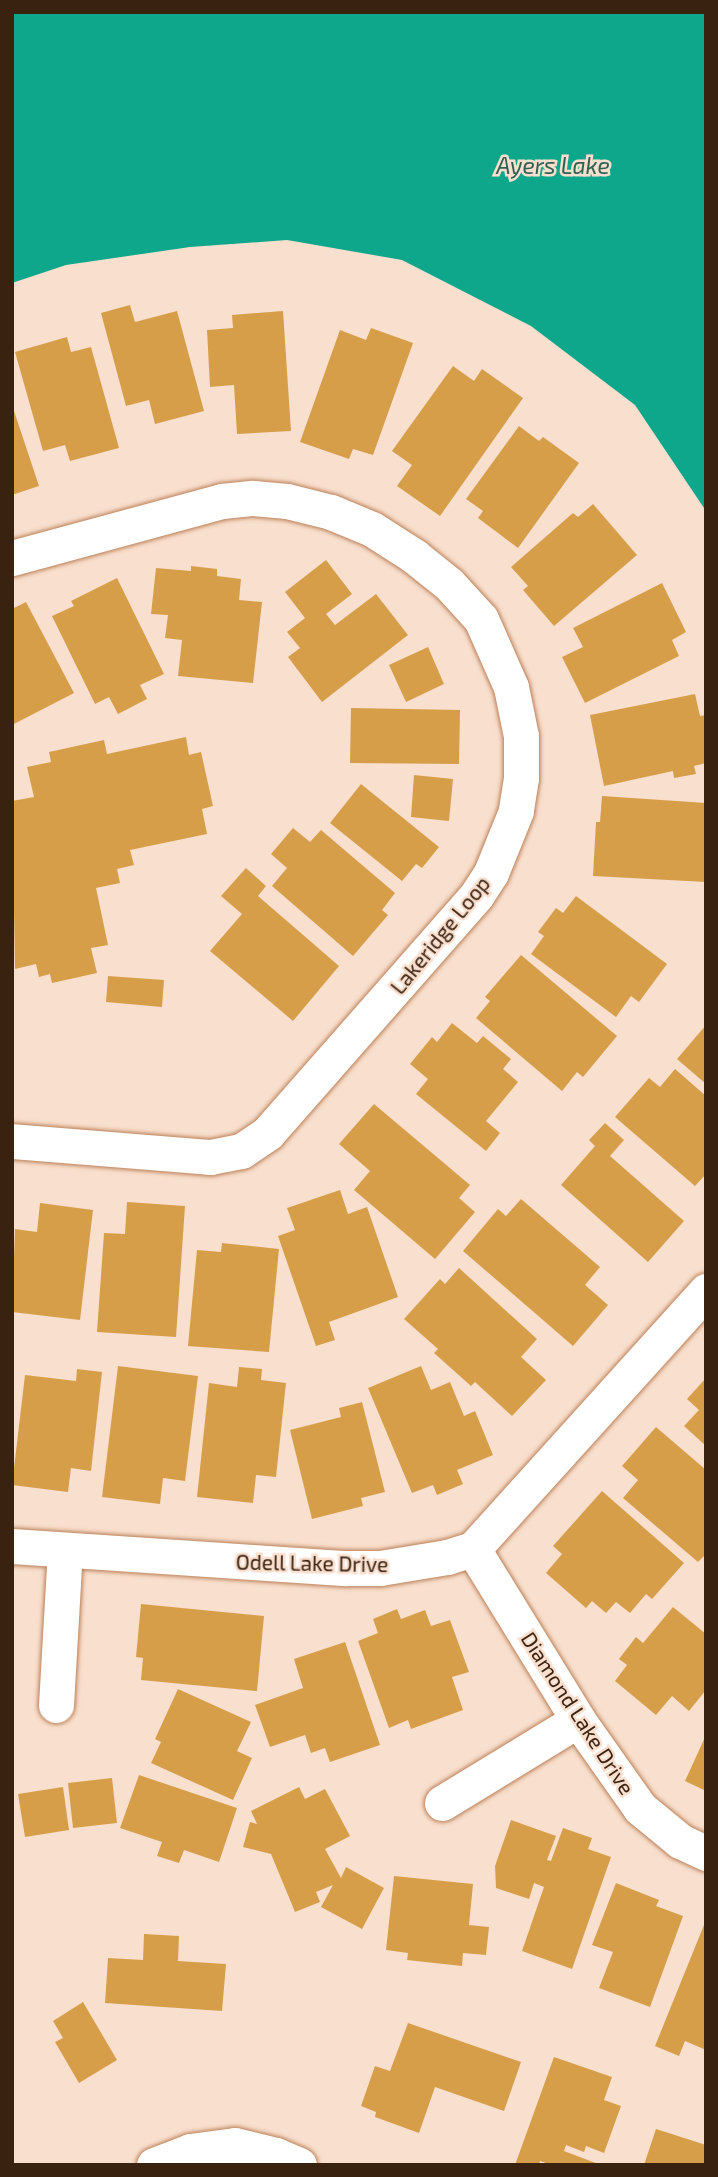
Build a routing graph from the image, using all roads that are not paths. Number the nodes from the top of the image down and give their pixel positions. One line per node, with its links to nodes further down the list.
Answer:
1 (12, 558): 2 (street, Lakeridge Loop)
2 (12, 1141)
3 (706, 1291): 5 (street)
4 (12, 1546): 6 (street, Odell Lake Drive)
5 (473, 1549): 6 (street, Odell Lake Drive); 8 (street, Diamond Lake Drive)
6 (65, 1551): 7 (street)
7 (56, 1704)
8 (578, 1720): 9 (street); 10 (street, Diamond Lake Drive)
9 (442, 1803)
10 (706, 1853)
11 (154, 2165): 12 (street)
12 (299, 2165)

